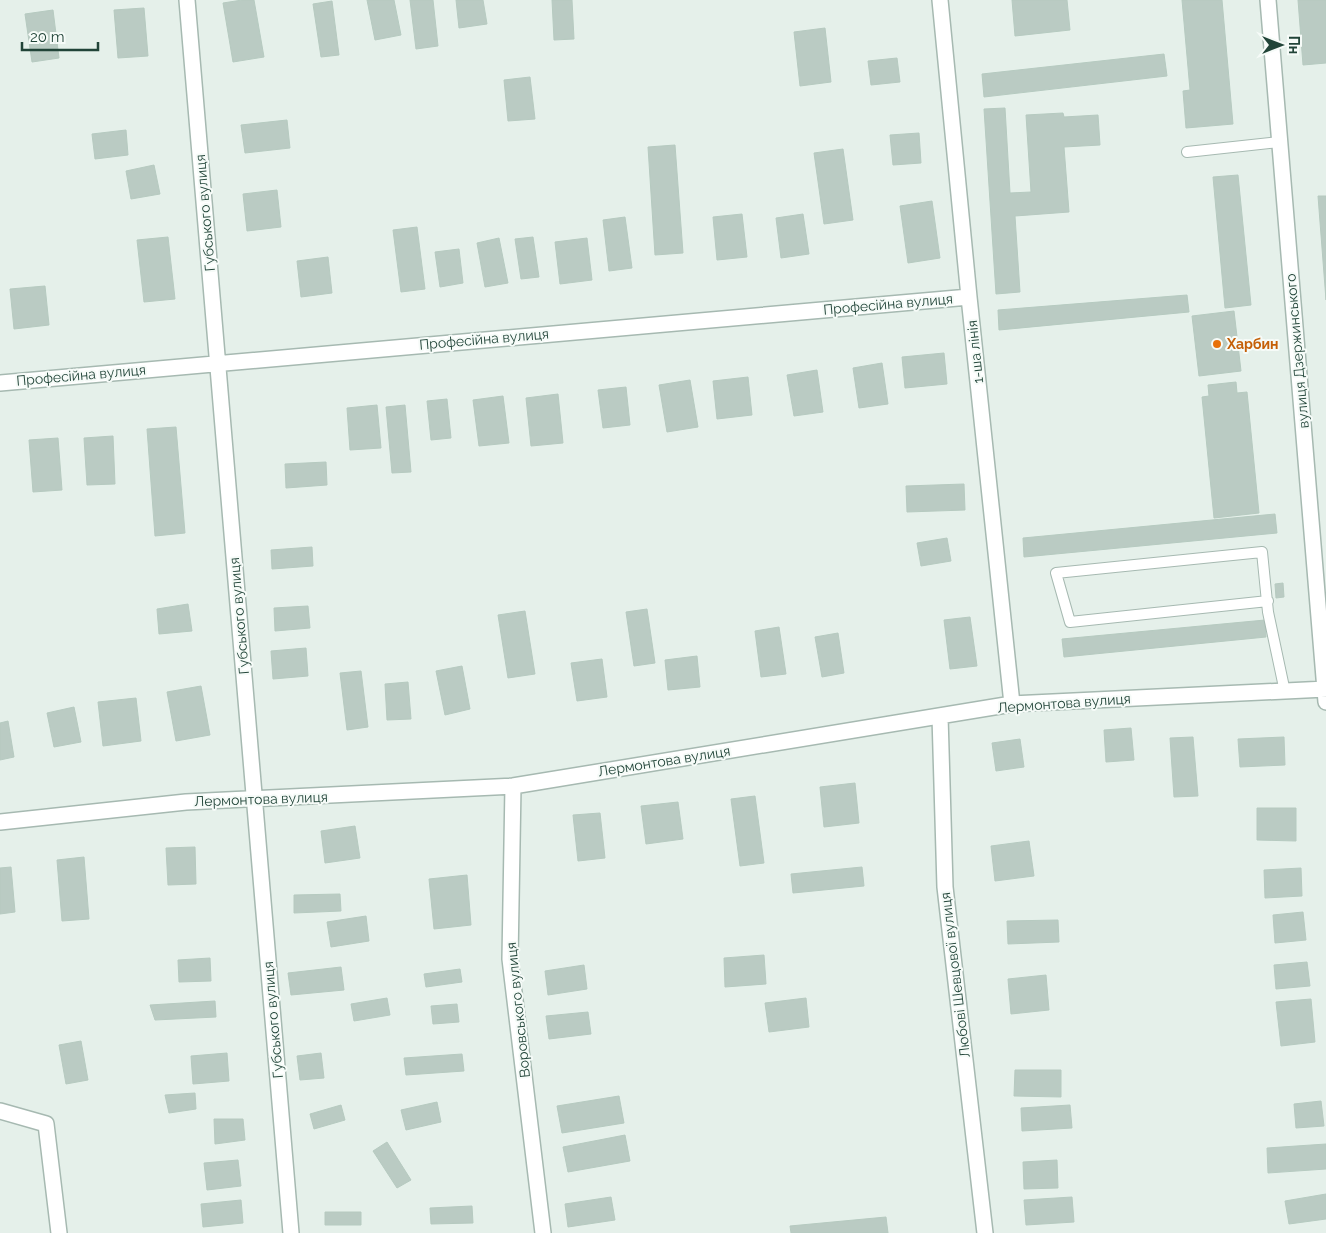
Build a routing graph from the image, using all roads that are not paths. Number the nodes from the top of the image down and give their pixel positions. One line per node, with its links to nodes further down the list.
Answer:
1 (187, 0): 7 (street, Губського вулиця)
2 (940, 0): 6 (street, 1-ша лінія)
3 (1268, 0): 4 (street, вулиця Дзержинського)
4 (1280, 142): 5 (lane); 11 (street, вулиця Дзержинського)
5 (1187, 152)
6 (969, 297): 7 (street, Професійна вулиця); 12 (street, 1-ша лінія)
7 (217, 363): 8 (street, Професійна вулиця); 15 (street, Губського вулиця)
8 (0, 383)
9 (1268, 601): 9 (lane); 10 (lane)
10 (1284, 692): 11 (street, Лермонтова вулиця); 12 (street, Лермонтова вулиця)
11 (1326, 693)
12 (1012, 704): 13 (street, Лермонтова вулиця)
13 (940, 716): 14 (street, Лермонтова вулиця); 21 (street, Любові Шевцової вулиця)
14 (513, 786): 15 (street, Лермонтова вулиця); 20 (street, Воровського вулиця)
15 (254, 800): 16 (street, Лермонтова вулиця); 19 (street, Губського вулиця)
16 (0, 822)
17 (0, 1111): 18 (street)
18 (59, 1233)
19 (291, 1233)
20 (544, 1233)
21 (985, 1233)

